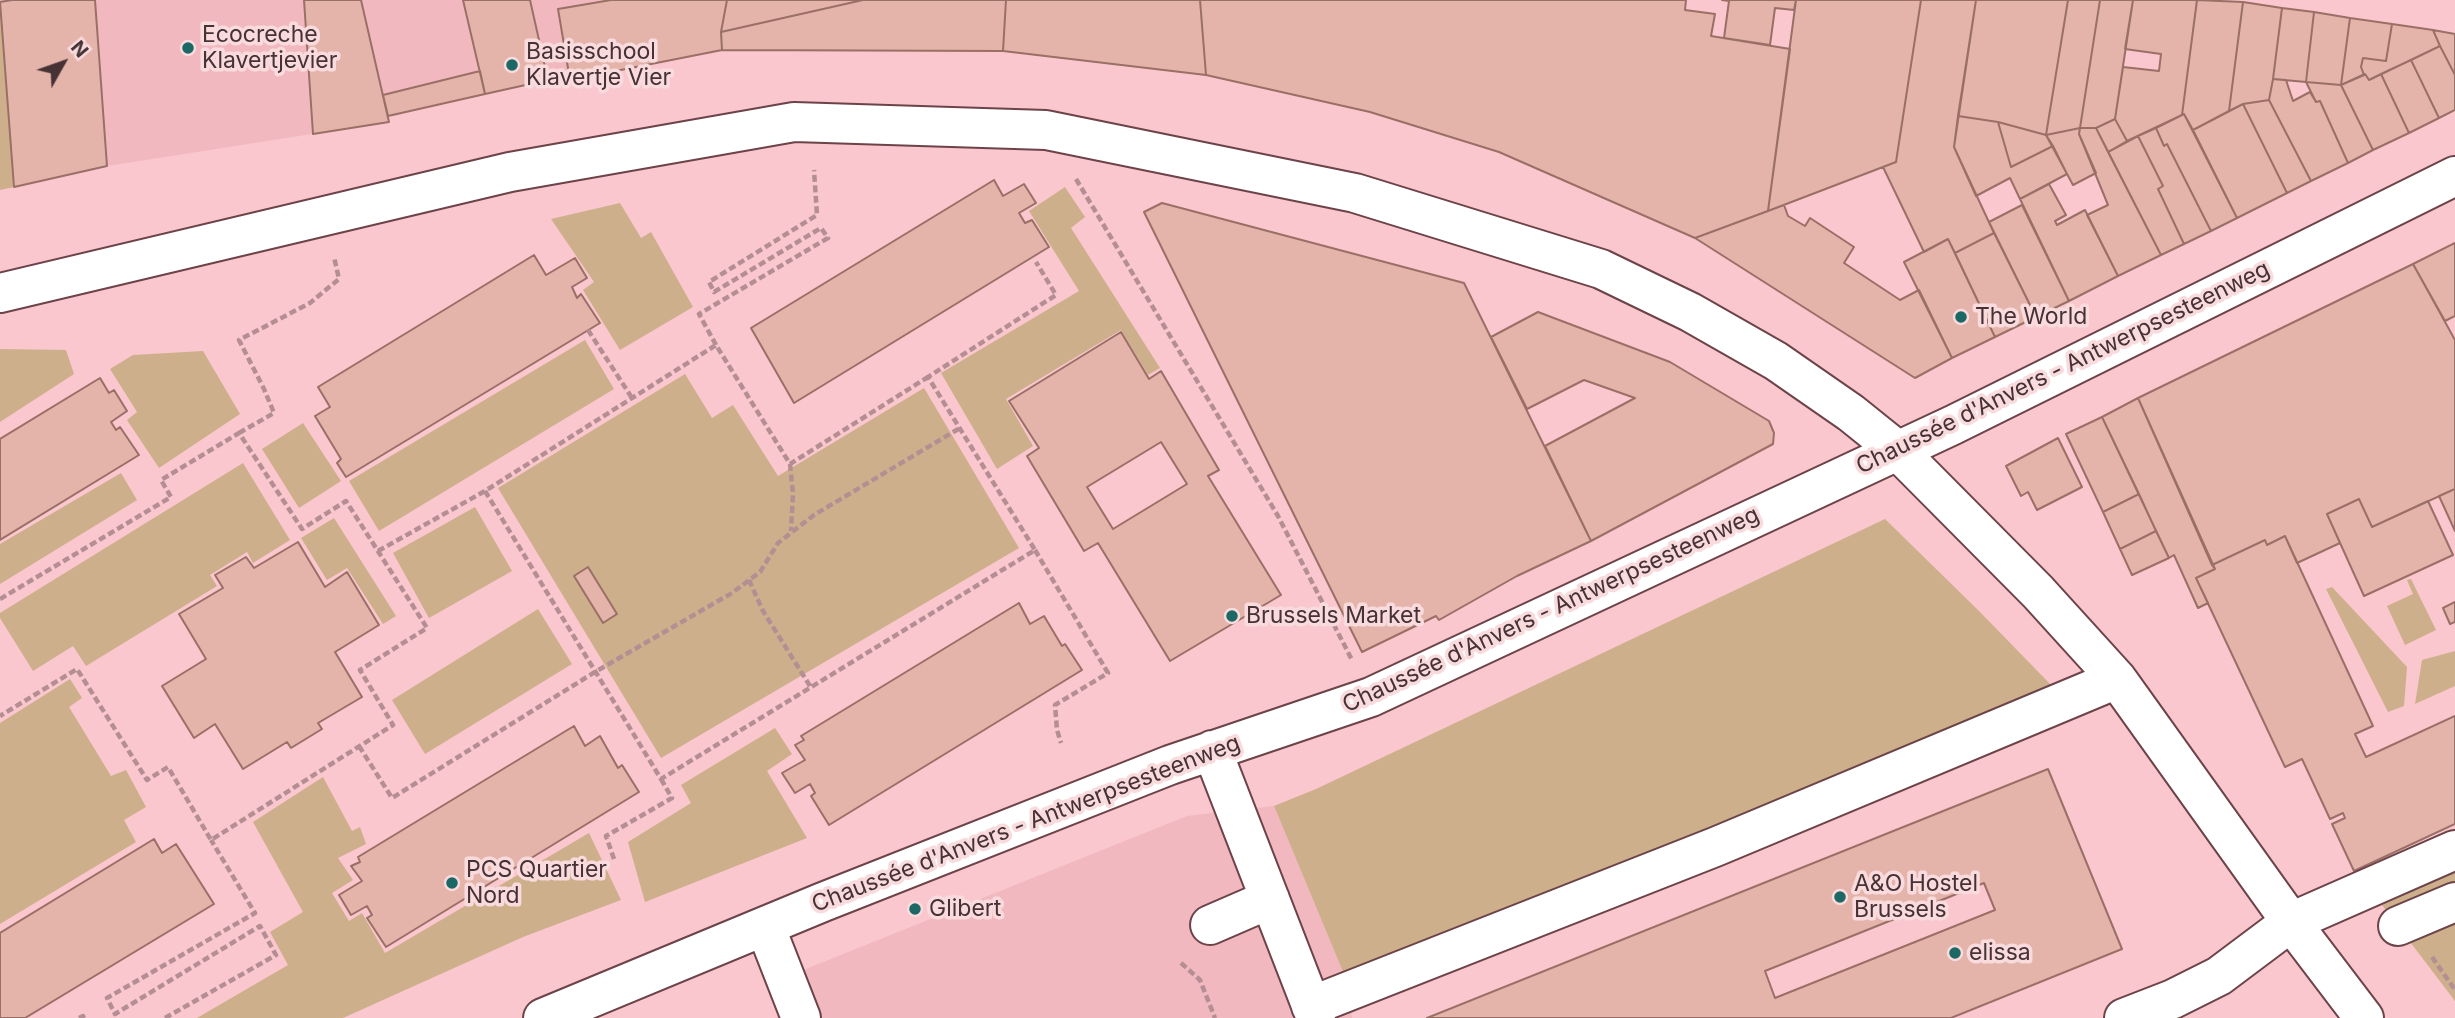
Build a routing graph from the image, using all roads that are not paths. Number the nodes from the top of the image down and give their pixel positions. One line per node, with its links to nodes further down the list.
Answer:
1 (2455, 176): 3 (street, Chaussée d'Anvers - Antwerpsesteenweg)
2 (0, 293): 3 (street)
3 (1897, 450): 4 (street); 5 (street, Chaussée d'Anvers - Antwerpsesteenweg)
4 (2117, 679): 9 (street); 13 (street)
5 (1213, 750): 7 (street); 11 (street, Chaussée d'Anvers - Antwerpsesteenweg)
6 (2455, 850): 9 (street)
7 (1270, 899): 10 (street); 13 (street)
8 (2455, 902): 12 (street)
9 (2291, 922): 16 (street); 17 (street)
10 (1210, 925)
11 (765, 926): 14 (street, Chaussée d'Anvers - Antwerpsesteenweg); 15 (street)
12 (2398, 926)
13 (1314, 1012)
14 (543, 1018)
15 (801, 1018)
16 (2124, 1018)
17 (2364, 1018)

